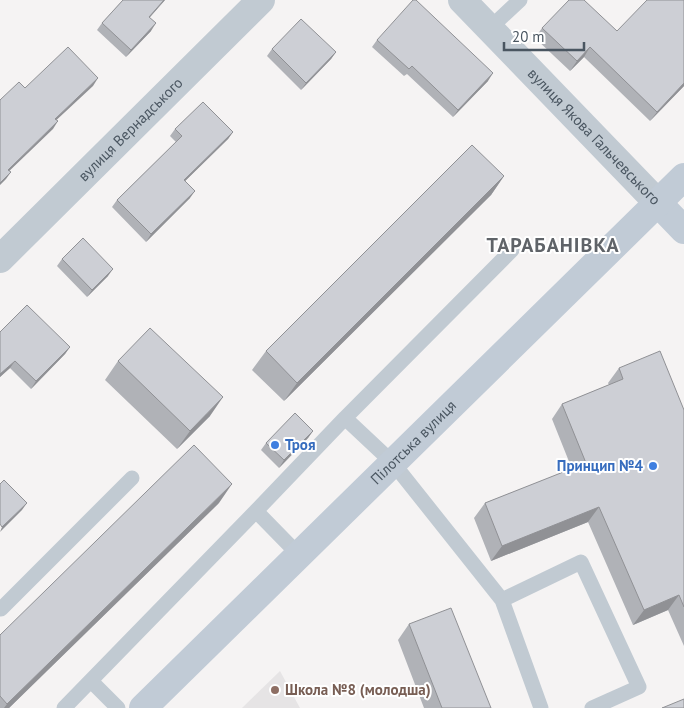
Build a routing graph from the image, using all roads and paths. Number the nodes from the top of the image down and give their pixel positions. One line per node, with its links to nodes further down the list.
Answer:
1 (261, 0): 9 (street, вулиця Вернадського)
2 (462, 0): 4 (street, вулиця Якова Гальчевського)
3 (520, 0): 4 (lane)
4 (489, 29): 6 (street, вулиця Якова Гальчевського)
5 (684, 176): 6 (street, Пілотська вулиця)
6 (658, 203): 7 (street, вулиця Якова Гальчевського); 11 (street, Пілотська вулиця)
7 (684, 230)
8 (512, 250): 10 (lane)
9 (0, 259)
10 (346, 418): 11 (lane); 13 (lane)
11 (393, 463): 14 (street, Пілотська вулиця); 15 (lane)
12 (132, 478): 16 (lane)
13 (256, 511): 14 (lane); 17 (lane)
14 (299, 555): 20 (street, Пілотська вулиця)
15 (502, 600): 21 (lane); 22 (lane)
16 (0, 609)
17 (91, 681): 18 (lane); 19 (lane)
18 (64, 708)
19 (118, 708)
20 (144, 708)
21 (541, 708)
22 (592, 708)

